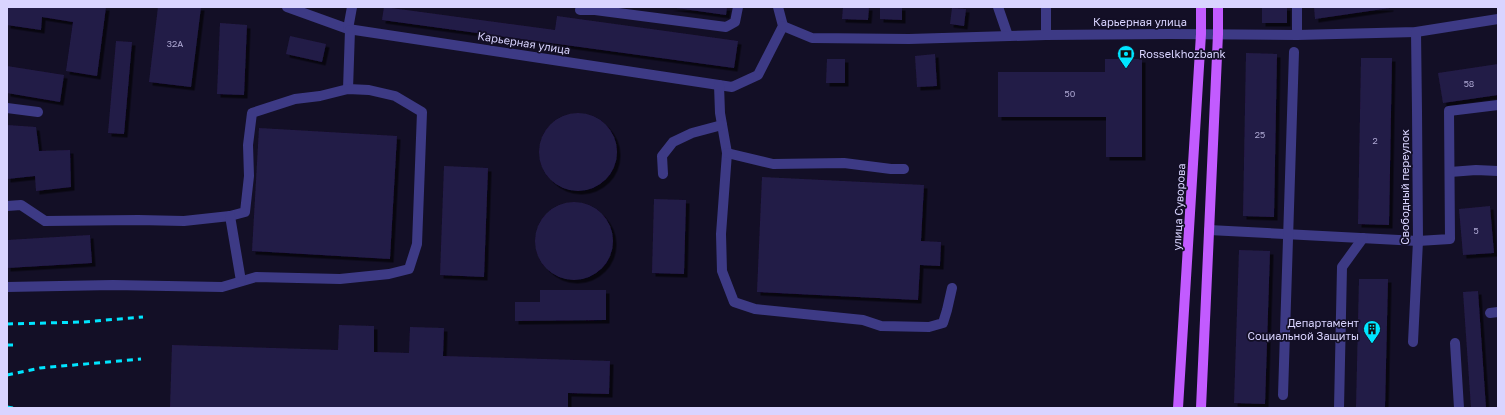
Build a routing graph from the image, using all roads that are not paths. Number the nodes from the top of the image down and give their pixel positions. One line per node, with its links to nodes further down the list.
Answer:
1 (287, 7): 13 (street, Карьерная улица)
2 (352, 7): 13 (street)
3 (738, 7): 10 (street)
4 (778, 7): 12 (street)
5 (998, 7): 19 (street)
6 (1046, 7): 17 (street)
7 (1201, 7): 15 (main road, улица Суворова)
8 (1218, 7): 16 (main road)
9 (1297, 7): 18 (street)
10 (580, 10)
11 (1498, 19): 14 (street, Карьерная улица)
12 (783, 26): 19 (street, Карьерная улица); 21 (street, Карьерная улица)
13 (349, 29): 21 (street, Карьерная улица); 22 (street)
14 (1416, 32): 18 (street, Карьерная улица); 37 (street, Свободный переулок)
15 (1201, 34): 16 (street, Карьерная улица); 17 (street, Карьерная улица); 44 (main road, улица Суворова)
16 (1218, 34): 18 (street, Карьерная улица); 34 (main road)
17 (1046, 35): 19 (street, Карьерная улица)
18 (1297, 35)
19 (1008, 36)
20 (1294, 52): 35 (street)
21 (719, 85): 26 (street)
22 (348, 89): 33 (street); 38 (street)
23 (1498, 105): 30 (street)
24 (7, 108): 25 (street)
25 (38, 112)
26 (722, 125): 27 (street); 31 (street)
27 (727, 153): 28 (street); 40 (street)
28 (904, 169)
29 (1498, 171): 30 (street)
30 (1450, 172): 37 (street)
31 (663, 174)
32 (7, 206): 33 (street)
33 (230, 216): 38 (street)
34 (1209, 230): 35 (street); 45 (main road)
35 (1288, 234): 36 (street); 43 (street)
36 (1363, 238): 37 (street); 46 (street)
37 (1418, 241): 41 (street, Свободный переулок)
38 (241, 281): 39 (street)
39 (7, 287)
40 (952, 288)
41 (1413, 342)
42 (1454, 343): 47 (street)
43 (1283, 396)
44 (1178, 408)
45 (1201, 408)
46 (1339, 408)
47 (1459, 408)

